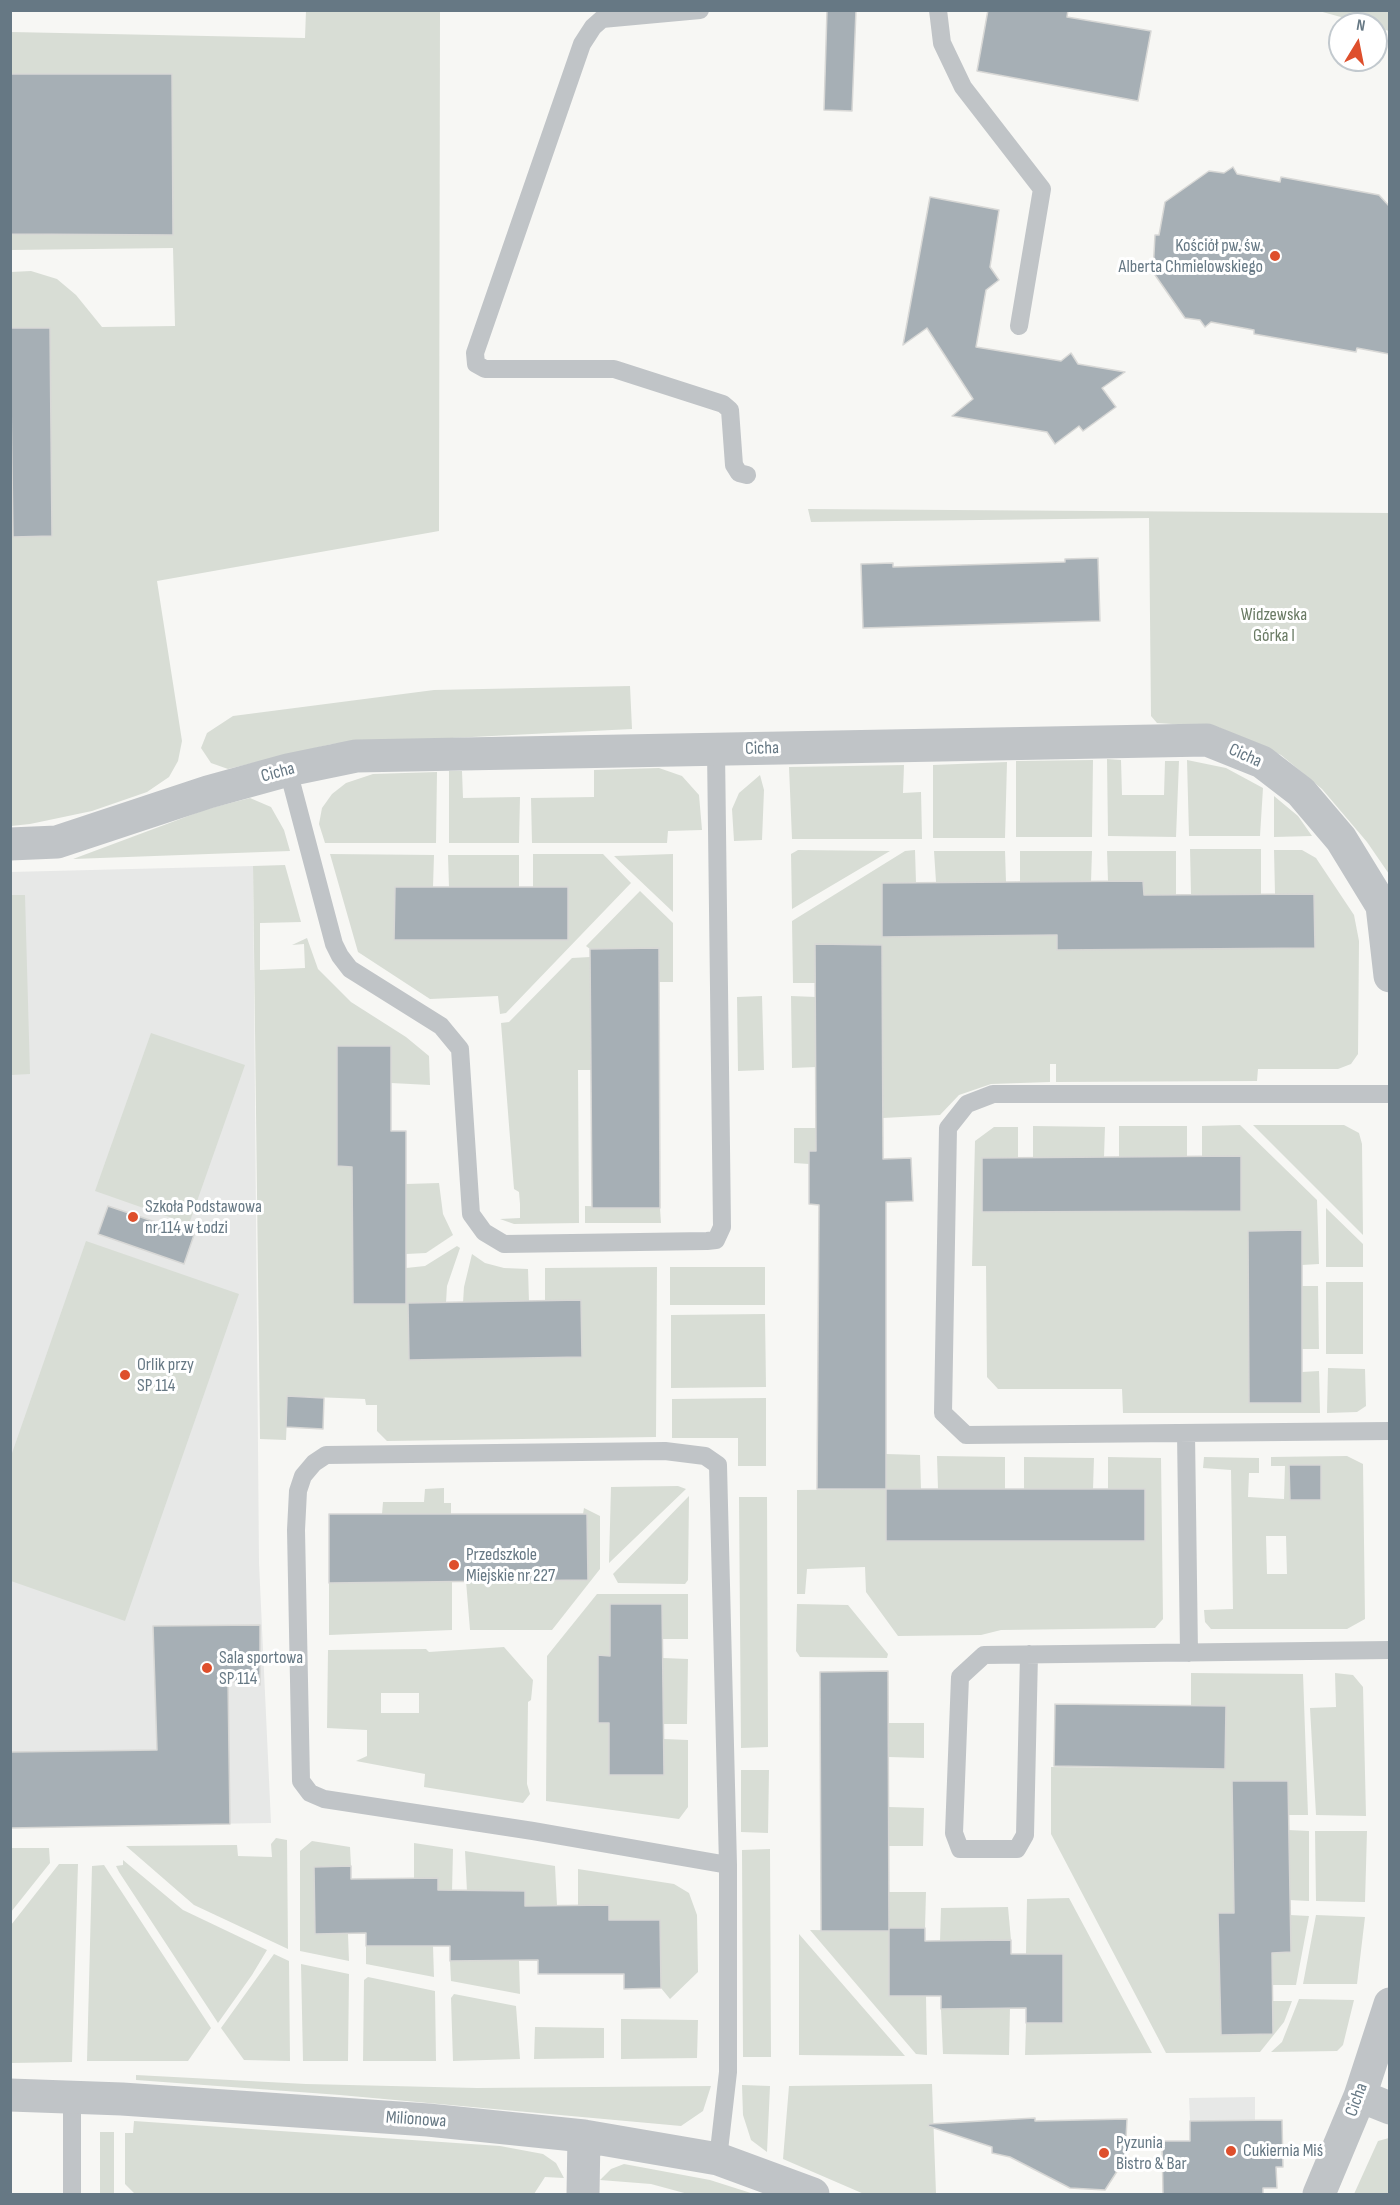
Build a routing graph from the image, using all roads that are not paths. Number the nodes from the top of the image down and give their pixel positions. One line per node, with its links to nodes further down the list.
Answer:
1 (700, 10): 4 (lane)
2 (938, 10): 3 (lane)
3 (1019, 326)
4 (747, 475)
5 (716, 750): 6 (street, Cicha); 6 (lane); 8 (street, Cicha)
6 (288, 770): 7 (street, Cicha)
7 (10, 844)
8 (1389, 976)
9 (1389, 1094): 11 (lane)
10 (1389, 1431): 11 (lane)
11 (1186, 1433): 13 (lane)
12 (1389, 1650): 13 (lane)
13 (1189, 1653): 14 (lane)
14 (1029, 1654): 14 (lane)
15 (728, 1865): 15 (lane); 21 (lane)
16 (1389, 2004): 19 (street, Cicha)
17 (10, 2095): 18 (street, Milionowa)
18 (72, 2096): 20 (street, Milionowa); 22 (lane)
19 (1375, 2102): 25 (street, Cicha)
20 (584, 2136): 21 (street, Milionowa); 23 (street)
21 (718, 2159): 24 (street, Milionowa)
22 (72, 2194)
23 (583, 2194)
24 (813, 2194)
25 (1319, 2194)

